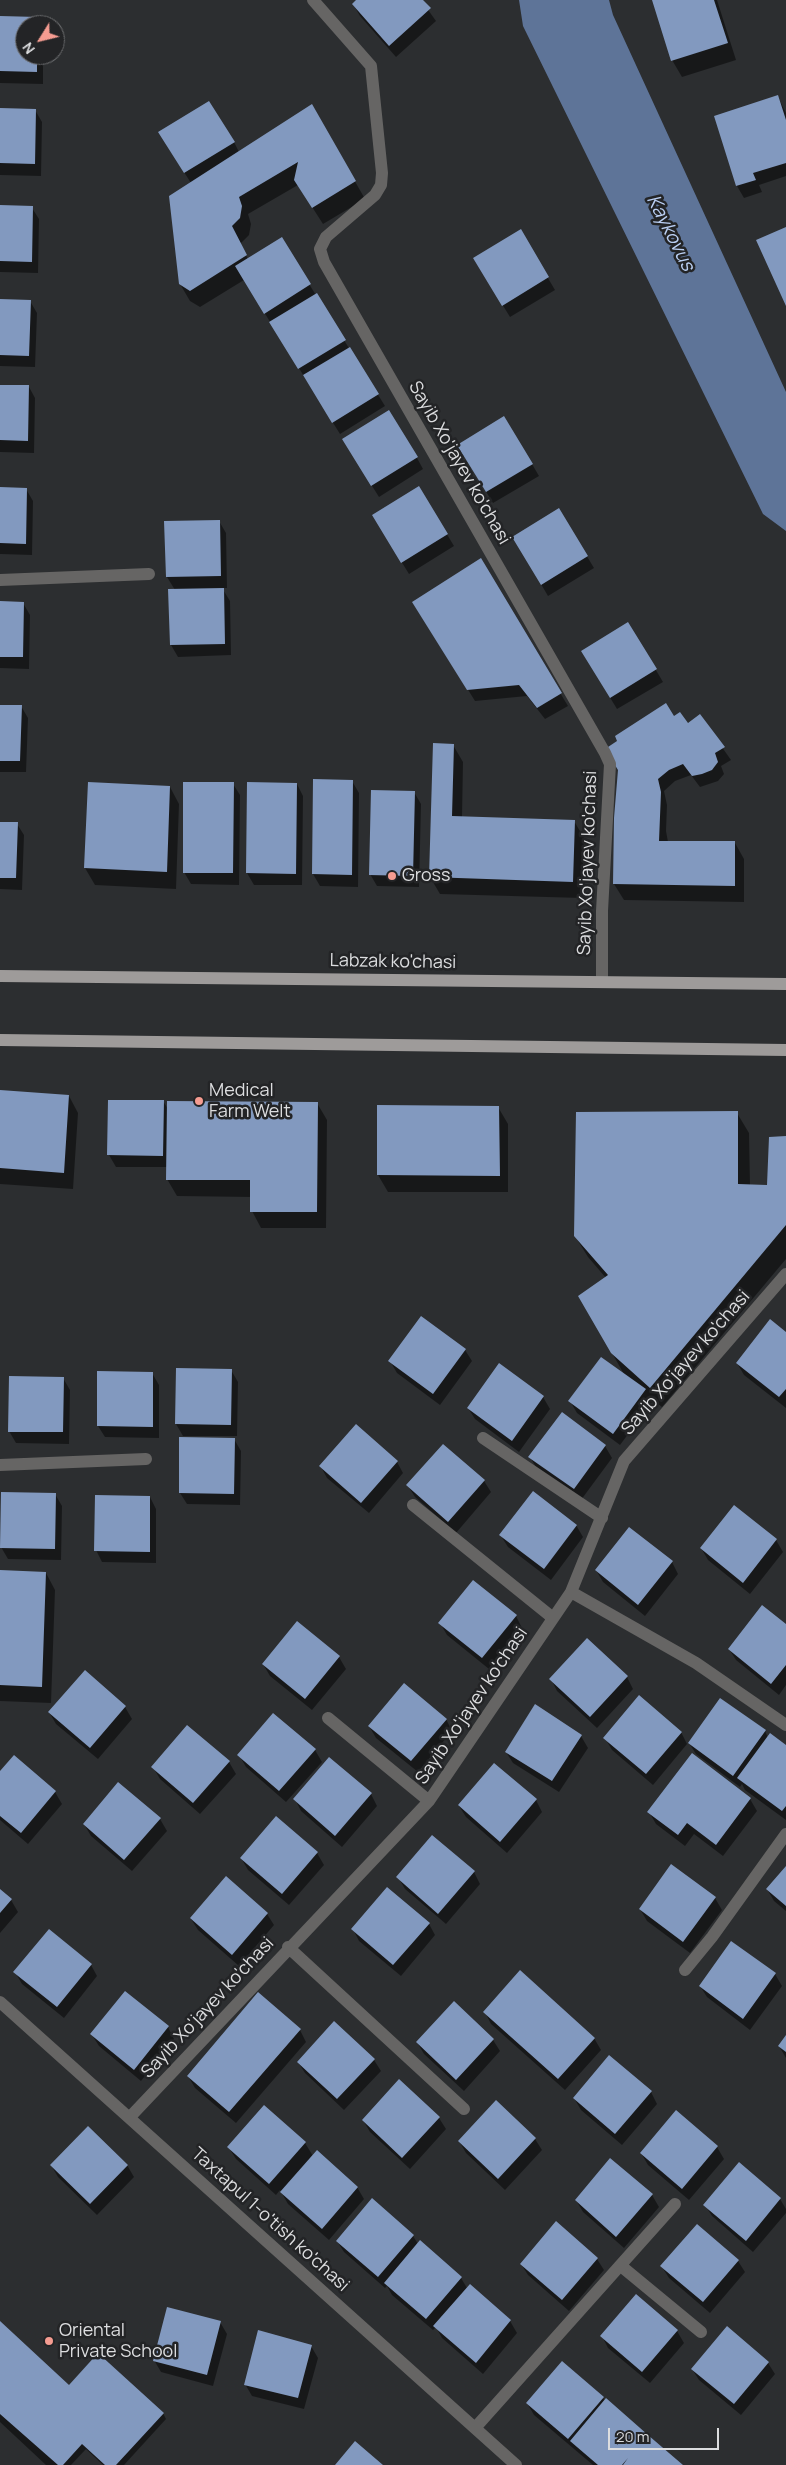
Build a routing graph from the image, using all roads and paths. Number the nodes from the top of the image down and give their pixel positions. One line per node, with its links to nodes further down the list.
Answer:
1 (314, 0): 5 (street, Sayib Xo'jayev ko'chasi)
2 (148, 574): 3 (street)
3 (0, 580)
4 (0, 976): 5 (main road, Labzak ko'chasi)
5 (602, 981): 6 (main road, Labzak ko'chasi)
6 (786, 984)
7 (0, 1040): 8 (main road)
8 (786, 1050)
9 (783, 1282): 14 (street, Sayib Xo'jayev ko'chasi)
10 (483, 1438): 14 (street)
11 (146, 1458): 12 (street)
12 (0, 1465)
13 (413, 1504): 16 (street)
14 (602, 1518): 15 (street, Sayib Xo'jayev ko'chasi)
15 (571, 1592): 16 (street, Sayib Xo'jayev ko'chasi); 18 (street)
16 (553, 1618): 19 (street, Sayib Xo'jayev ko'chasi)
17 (328, 1718): 19 (street)
18 (786, 1725)
19 (429, 1800): 21 (street, Sayib Xo'jayev ko'chasi)
20 (786, 1834): 22 (street)
21 (288, 1947): 24 (street); 25 (street, Sayib Xo'jayev ko'chasi)
22 (684, 1970)
23 (0, 2002): 25 (street, Taxtapul 1-o'tish ko'chasi)
24 (464, 2109)
25 (130, 2117): 29 (street, Taxtapul 1-o'tish ko'chasi)
26 (675, 2204): 27 (street)
27 (621, 2266): 28 (street); 29 (street)
28 (701, 2332)
29 (475, 2428): 30 (street, Taxtapul 1-o'tish ko'chasi)
30 (516, 2465)

